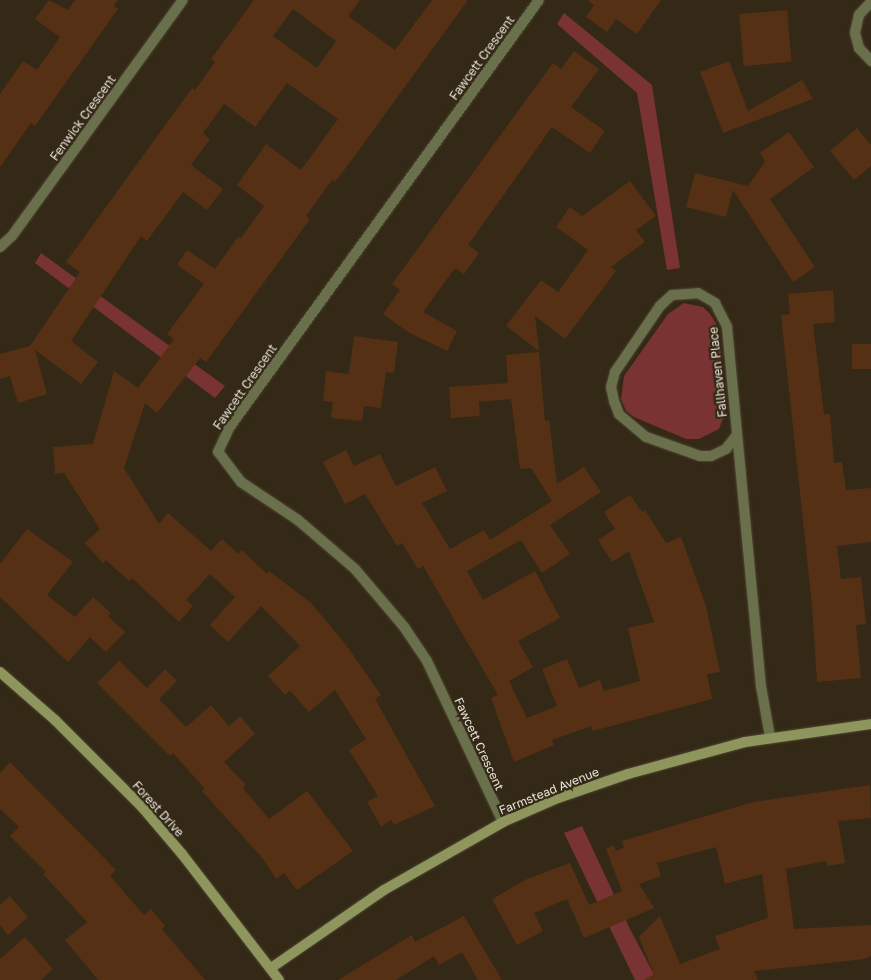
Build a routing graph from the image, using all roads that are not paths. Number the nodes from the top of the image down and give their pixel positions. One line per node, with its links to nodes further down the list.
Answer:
1 (183, 0): 5 (street, Fenwick Crescent)
2 (540, 0): 10 (street, Fawcett Crescent)
3 (871, 2): 4 (street)
4 (871, 61)
5 (0, 248)
6 (736, 436): 6 (street, Fallhaven Place); 9 (street, Fallhaven Place)
7 (0, 672): 11 (street, Forest Drive)
8 (871, 724): 9 (street, Farmstead Avenue)
9 (770, 737): 10 (street, Farmstead Avenue)
10 (503, 822): 11 (street, Farmstead Avenue)
11 (271, 968): 12 (street, Forest Drive)
12 (278, 980)

